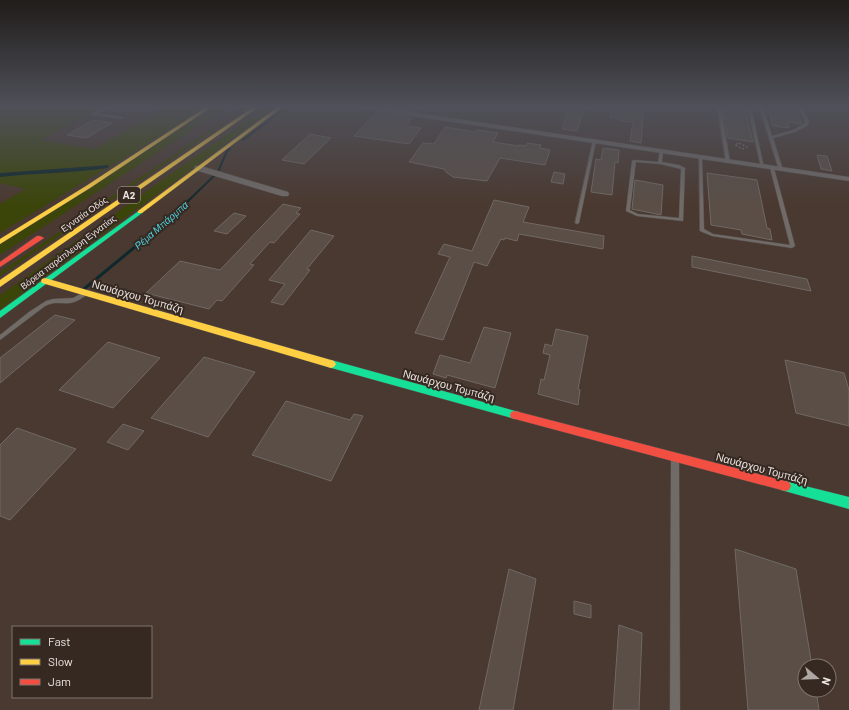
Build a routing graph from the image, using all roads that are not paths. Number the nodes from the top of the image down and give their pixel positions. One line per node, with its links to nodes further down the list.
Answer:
1 (160, 139): 21 (main road)
2 (210, 139): 24 (main road, Εγνατία Οδός / Α2)
3 (237, 139): 14 (main road, Βόρεια παράπλευρη Εγνατίας)
4 (581, 139): 8 (street)
5 (724, 139): 11 (lane)
6 (757, 139): 13 (lane)
7 (772, 139): 16 (lane)
8 (594, 141): 9 (street); 19 (lane)
9 (661, 151): 10 (street); 12 (lane)
10 (700, 157): 11 (street); 15 (lane)
11 (728, 162): 13 (street)
12 (660, 163): 12 (lane)
13 (763, 167): 15 (street)
14 (198, 168): 18 (street); 23 (main road, Βόρεια παράπλευρη Εγνατίας)
15 (772, 168): 16 (street)
16 (782, 170): 17 (street)
17 (849, 179)
18 (285, 194)
19 (577, 222)
20 (46, 234): 22 (main road, Εγνατία Οδός)
21 (0, 242)
22 (0, 265)
23 (45, 281): 25 (main road, Ναυάρχου Τομπάζη); 26 (main road, Βόρεια παράπλευρη Εγνατίας)
24 (0, 284)
25 (86, 293): 27 (lane); 28 (main road, Ναυάρχου Τομπάζη)
26 (0, 315)
27 (0, 338)
28 (675, 457): 29 (main road, Ναυάρχου Τομπάζη); 30 (lane)
29 (849, 503)
30 (675, 710)

